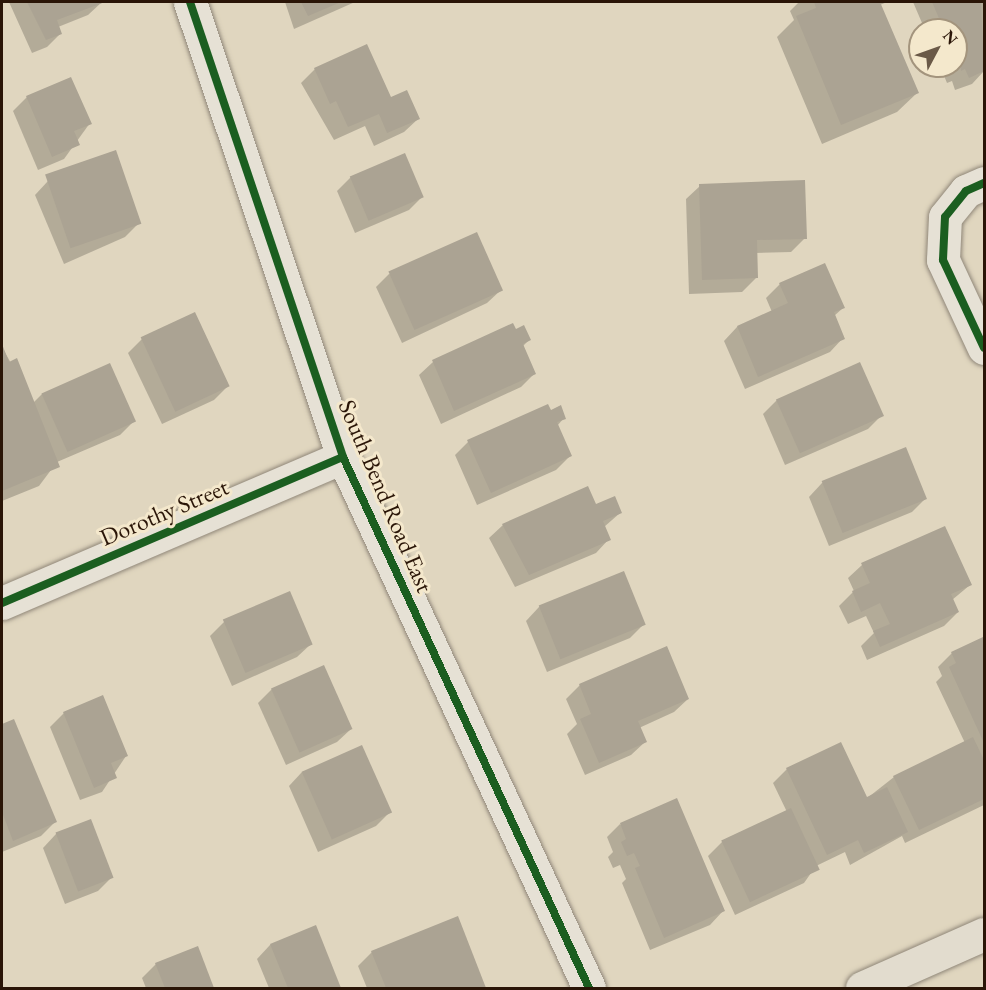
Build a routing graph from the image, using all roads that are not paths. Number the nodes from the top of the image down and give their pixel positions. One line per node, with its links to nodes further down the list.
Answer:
1 (190, 2): 4 (street, South Bend Road East)
2 (984, 183): 3 (street)
3 (984, 348)
4 (343, 457): 5 (street, Dorothy Street); 7 (street, South Bend Road East)
5 (2, 603)
6 (984, 934): 8 (main road)
7 (589, 988)
8 (862, 988)

